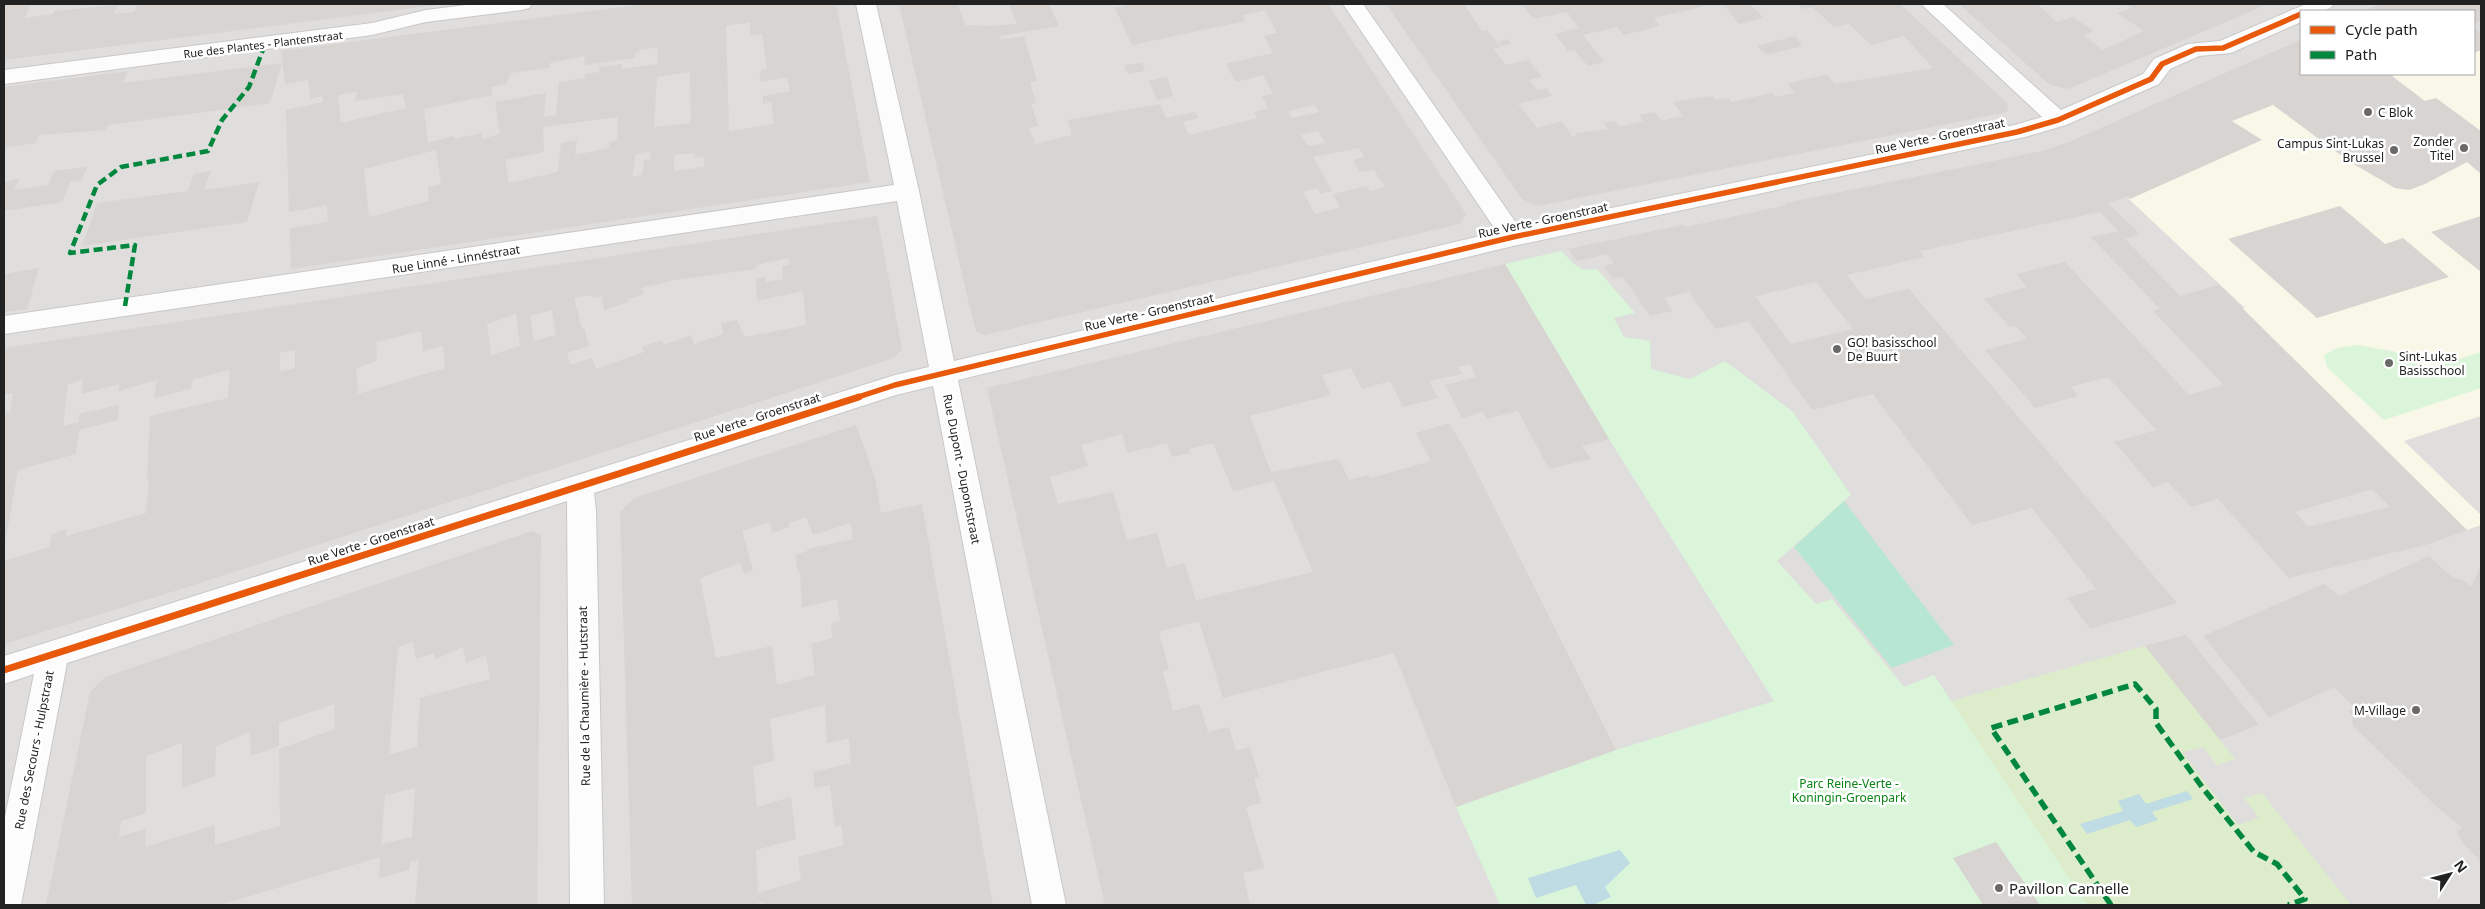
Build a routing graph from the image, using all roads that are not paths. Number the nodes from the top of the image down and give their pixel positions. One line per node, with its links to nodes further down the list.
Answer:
1 (522, 4): 8 (street, Rue des Plantes - Plantenstraat)
2 (866, 4): 10 (street, Rue Dupont - Dupontstraat)
3 (1353, 4): 11 (street)
4 (1931, 4): 9 (street)
5 (2324, 4): 6 (street)
6 (2309, 10)
7 (2300, 14): 9 (street, Rue Verte - Groenstraat)
8 (4, 76)
9 (2058, 120): 11 (street, Rue Verte - Groenstraat)
10 (907, 191): 12 (street, Rue Linné - Linnéstraat); 13 (street, Rue Dupont - Dupontstraat)
11 (1513, 237): 13 (street, Rue Verte - Groenstraat)
12 (4, 325)
13 (943, 374): 14 (street, Rue Verte - Groenstraat); 19 (street, Rue Dupont - Dupontstraat)
14 (579, 486): 15 (street, Rue Verte - Groenstraat); 18 (street, Rue de la Chaumière - Hutstraat)
15 (53, 655): 16 (street, Rue Verte - Groenstraat); 17 (street, Rue des Secours - Hulpstraat)
16 (4, 670)
17 (4, 905)
18 (587, 905)
19 (1049, 905)

